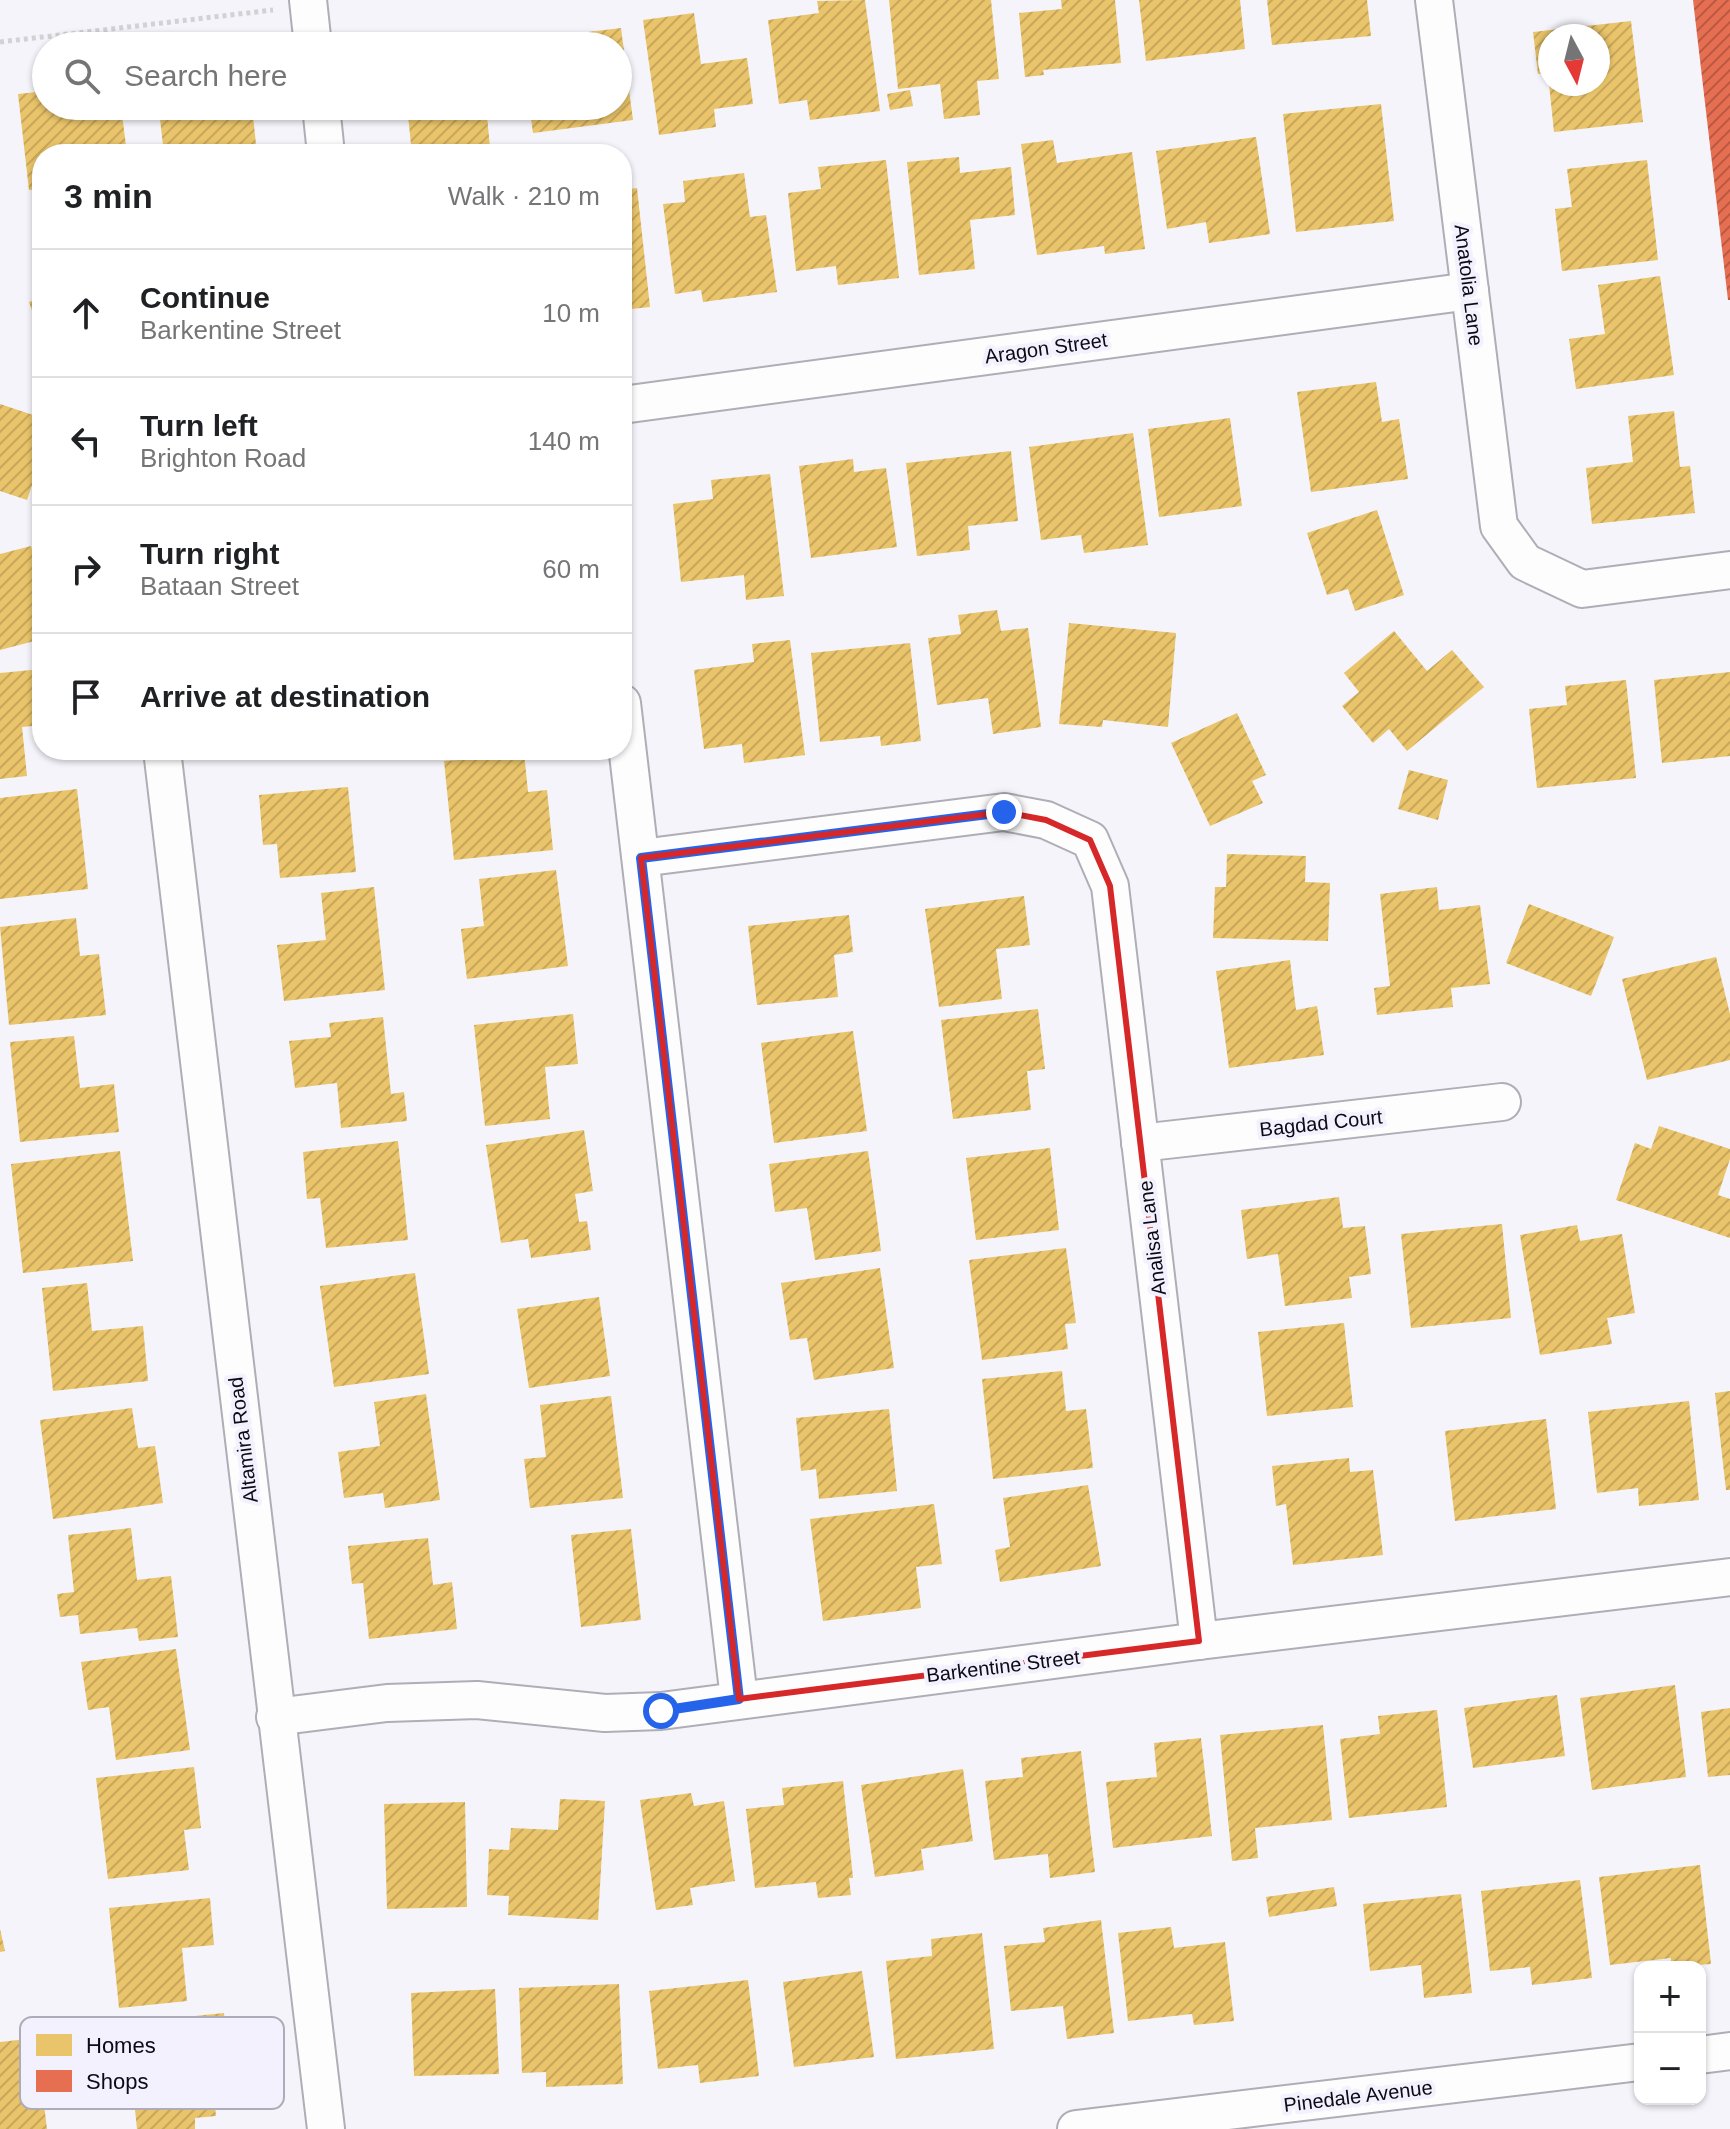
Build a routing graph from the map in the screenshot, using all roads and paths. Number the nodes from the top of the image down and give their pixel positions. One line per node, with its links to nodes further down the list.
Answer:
1 (1434, 0): 9 (street, Anatolia Lane)
2 (308, 3): 3 (path); 4 (street)
3 (79, 32)
4 (311, 32)
5 (32, 38): 6 (path)
6 (0, 42)
7 (322, 120): 8 (street)
8 (325, 144)
9 (1470, 291): 10 (street, Aragon Street); 11 (street, Anatolia Lane)
10 (632, 404)
11 (1730, 570)
12 (163, 760): 20 (street, Altamira Road)
13 (629, 760): 14 (street)
14 (641, 858): 16 (street, Analisa Lane); 19 (street)
15 (1502, 1102): 16 (street, Bagdad Court)
16 (1140, 1143): 18 (street, Analisa Lane)
17 (1730, 1577): 18 (street, Barkentine Street)
18 (1199, 1641): 19 (street, Barkentine Street)
19 (739, 1699): 20 (street, Barkentine Street)
20 (275, 1717): 24 (street, Altamira Road)
21 (1730, 2051): 22 (street)
22 (1706, 2054)
23 (1634, 2063): 25 (street, Pinedale Avenue)
24 (326, 2129)
25 (1076, 2129)

